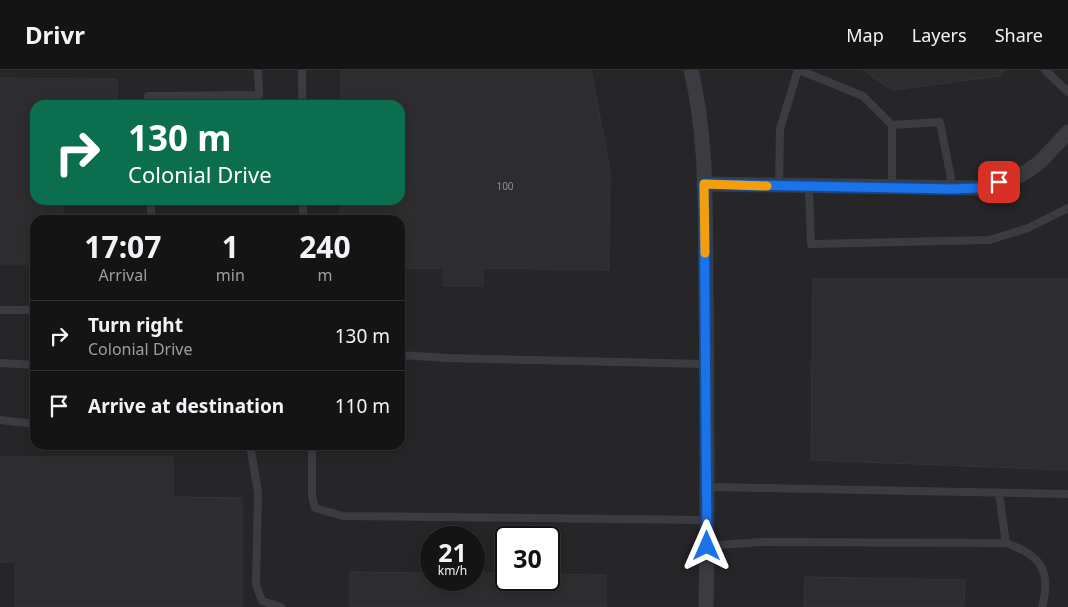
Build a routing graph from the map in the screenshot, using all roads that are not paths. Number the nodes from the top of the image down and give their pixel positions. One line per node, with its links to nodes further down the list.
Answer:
1 (258, 70): 7 (lane)
2 (302, 70): 8 (lane)
3 (691, 70): 11 (street)
4 (798, 70): 9 (lane); 12 (lane)
5 (1045, 70): 6 (lane)
6 (1068, 92)
7 (148, 100)
8 (302, 100)
9 (892, 126): 14 (lane); 15 (lane)
10 (1068, 132): 15 (street)
11 (704, 184): 12 (street); 21 (street)
12 (779, 186): 13 (street)
13 (809, 187): 14 (street); 16 (lane)
14 (892, 188): 15 (street)
15 (953, 189)
16 (1068, 208)
17 (0, 310): 18 (lane)
18 (30, 310)
19 (405, 354): 21 (lane)
20 (0, 363): 22 (lane)
21 (707, 364): 27 (street)
22 (30, 365)
23 (0, 420): 24 (lane)
24 (30, 423)
25 (251, 450): 33 (lane)
26 (312, 450): 30 (lane)
27 (708, 486): 28 (lane); 30 (street)
28 (999, 493): 29 (lane); 31 (lane)
29 (1068, 494)
30 (707, 520): 32 (street)
31 (1006, 543): 32 (lane); 35 (lane)
32 (707, 546): 34 (street)
33 (281, 607)
34 (706, 607)
35 (1042, 607)

